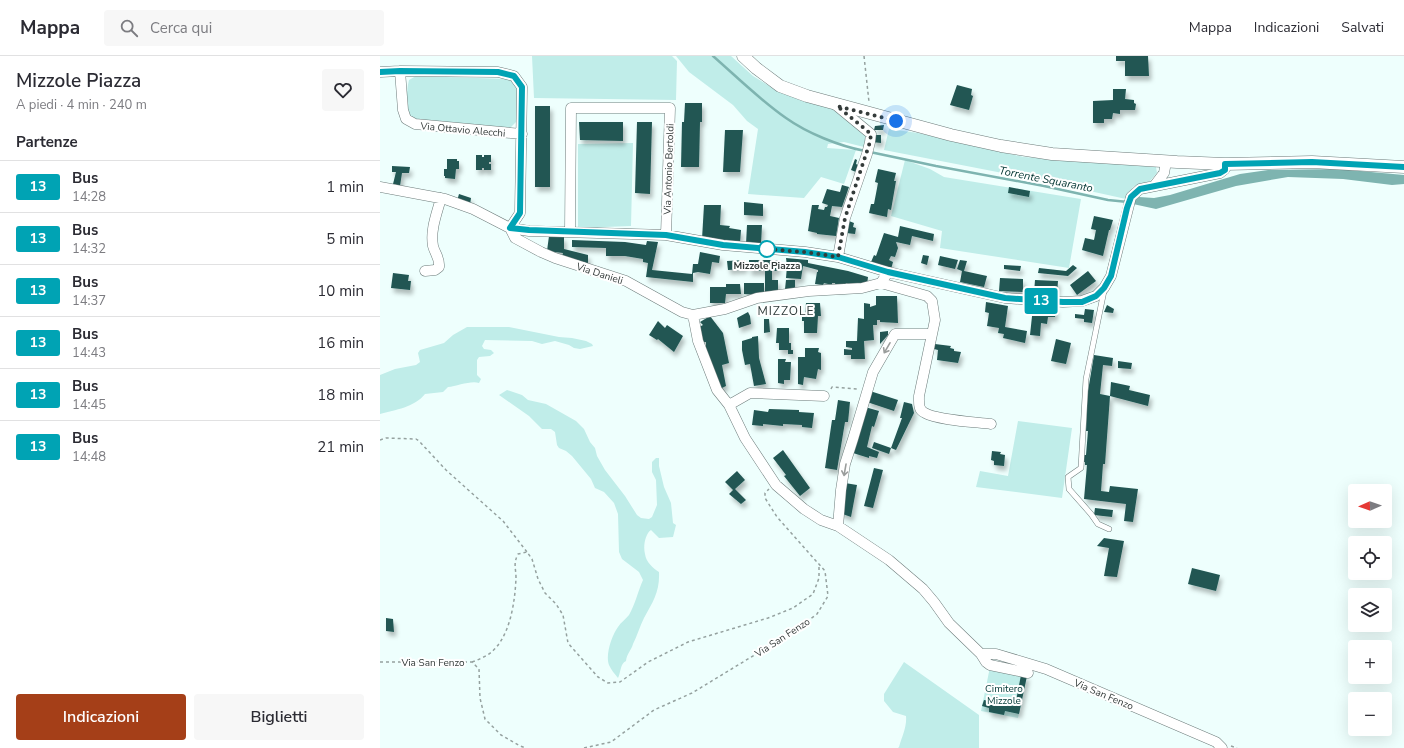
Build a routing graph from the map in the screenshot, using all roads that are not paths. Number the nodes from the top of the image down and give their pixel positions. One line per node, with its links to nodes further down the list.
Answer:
1 (743, 56): 4 (street)
2 (400, 71): 3 (street); 5 (street, Via Ottavio Alecchi); 5 (street)
3 (380, 72)
4 (837, 106): 6 (street); 15 (street)
5 (522, 134): 12 (street)
6 (1166, 162): 7 (street); 9 (street)
7 (1225, 164): 8 (street); 9 (street)
8 (1404, 167)
9 (1154, 186): 19 (street)
10 (380, 187): 11 (street)
11 (441, 198): 12 (street); 16 (street)
12 (510, 228): 13 (street); 20 (street, Via Danieli)
13 (570, 231): 14 (street); 14 (street, Via Antonio Bertoldi)
14 (666, 235): 15 (street)
15 (838, 257): 17 (street)
16 (425, 271)
17 (888, 272): 18 (street); 19 (street)
18 (881, 283): 20 (street); 21 (street)
19 (1104, 288): 26 (lane)
20 (693, 316): 23 (street)
21 (932, 334): 24 (street); 25 (street, one-way to 25)
22 (824, 396): 23 (street)
23 (729, 405): 25 (street)
24 (991, 424)
25 (838, 526): 27 (street)
26 (1109, 529)
27 (981, 654): 28 (street); 29 (street, Via San Fenzo)
28 (1028, 673)
29 (1222, 748)

